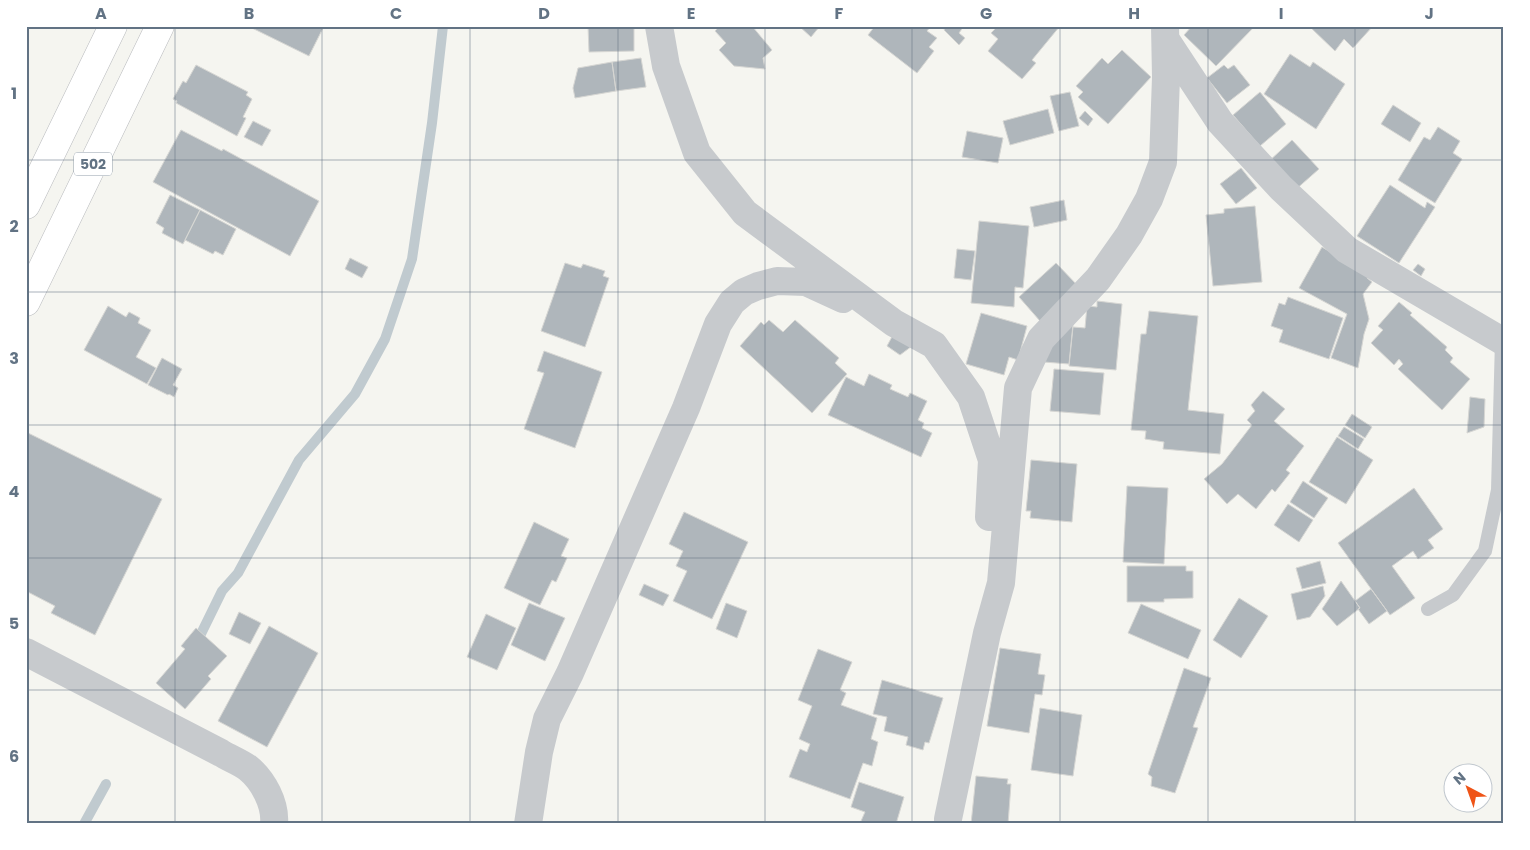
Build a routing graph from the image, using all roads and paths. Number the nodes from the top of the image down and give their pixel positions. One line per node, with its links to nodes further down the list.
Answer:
1 (113, 26): 5 (highway, 502)
2 (160, 26): 6 (highway, 502)
3 (659, 26): 7 (street)
4 (1165, 33): 8 (street); 10 (street)
5 (26, 205)
6 (26, 302)
7 (894, 322): 10 (street); 13 (street)
8 (1503, 341): 9 (lane)
9 (1428, 609)
10 (987, 633): 14 (street)
11 (26, 652): 12 (street)
12 (274, 824)
13 (528, 824)
14 (948, 824)

